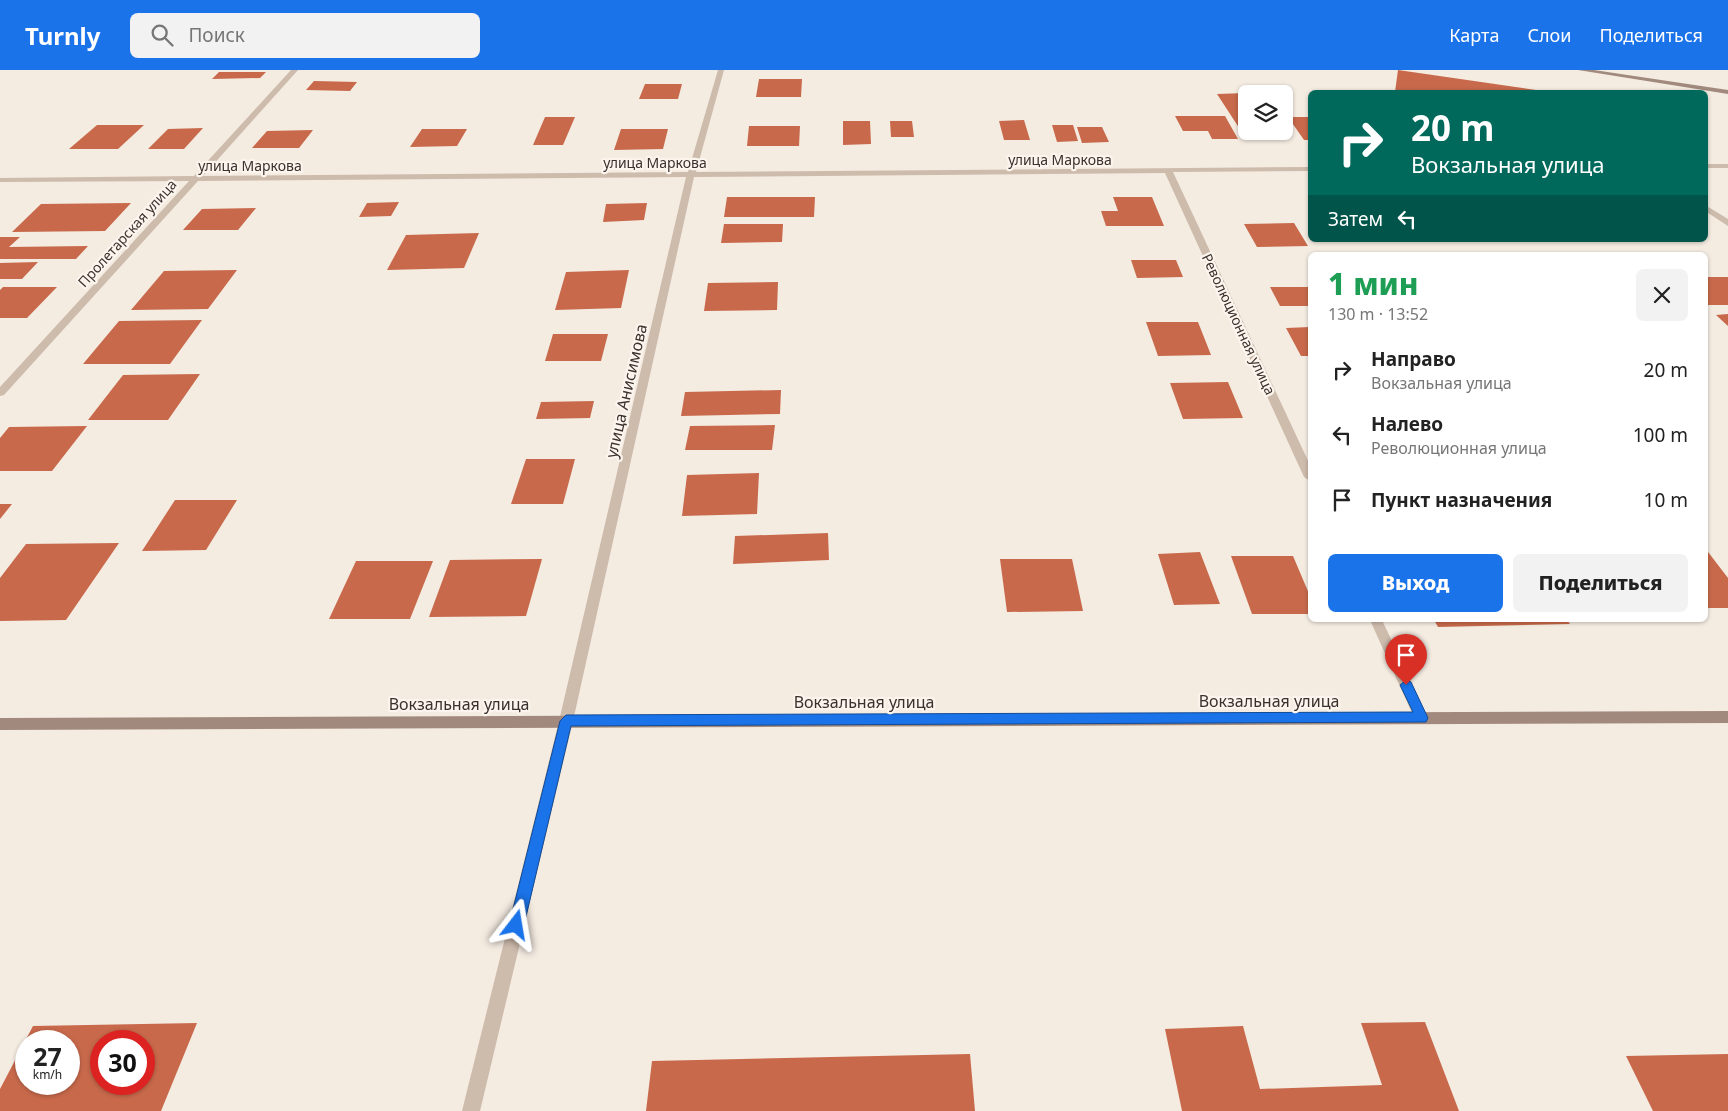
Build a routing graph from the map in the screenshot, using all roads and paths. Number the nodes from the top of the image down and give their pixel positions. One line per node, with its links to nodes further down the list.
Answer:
1 (295, 70): 10 (street, Пролетарская улица)
2 (721, 70): 9 (street, улица Анисимова)
3 (1581, 70): 4 (street)
4 (1728, 92)
5 (1708, 166): 6 (street)
6 (1728, 166)
7 (1308, 169): 8 (street, улица Маркова)
8 (1168, 170): 9 (street, улица Маркова); 15 (street, Революционная улица)
9 (691, 174): 10 (street, улица Маркова); 19 (street, улица Анисимова)
10 (195, 178): 11 (street, улица Маркова); 14 (street, Пролетарская улица)
11 (0, 180)
12 (1708, 209): 13 (street)
13 (1728, 223)
14 (0, 392)
15 (1308, 473)
16 (1377, 622): 18 (street)
17 (1728, 717): 18 (street, Вокзальная улица)
18 (1421, 718): 19 (street, Вокзальная улица)
19 (566, 721): 20 (street, Вокзальная улица); 21 (street, улица Анисимова)
20 (0, 724)
21 (471, 1111)

